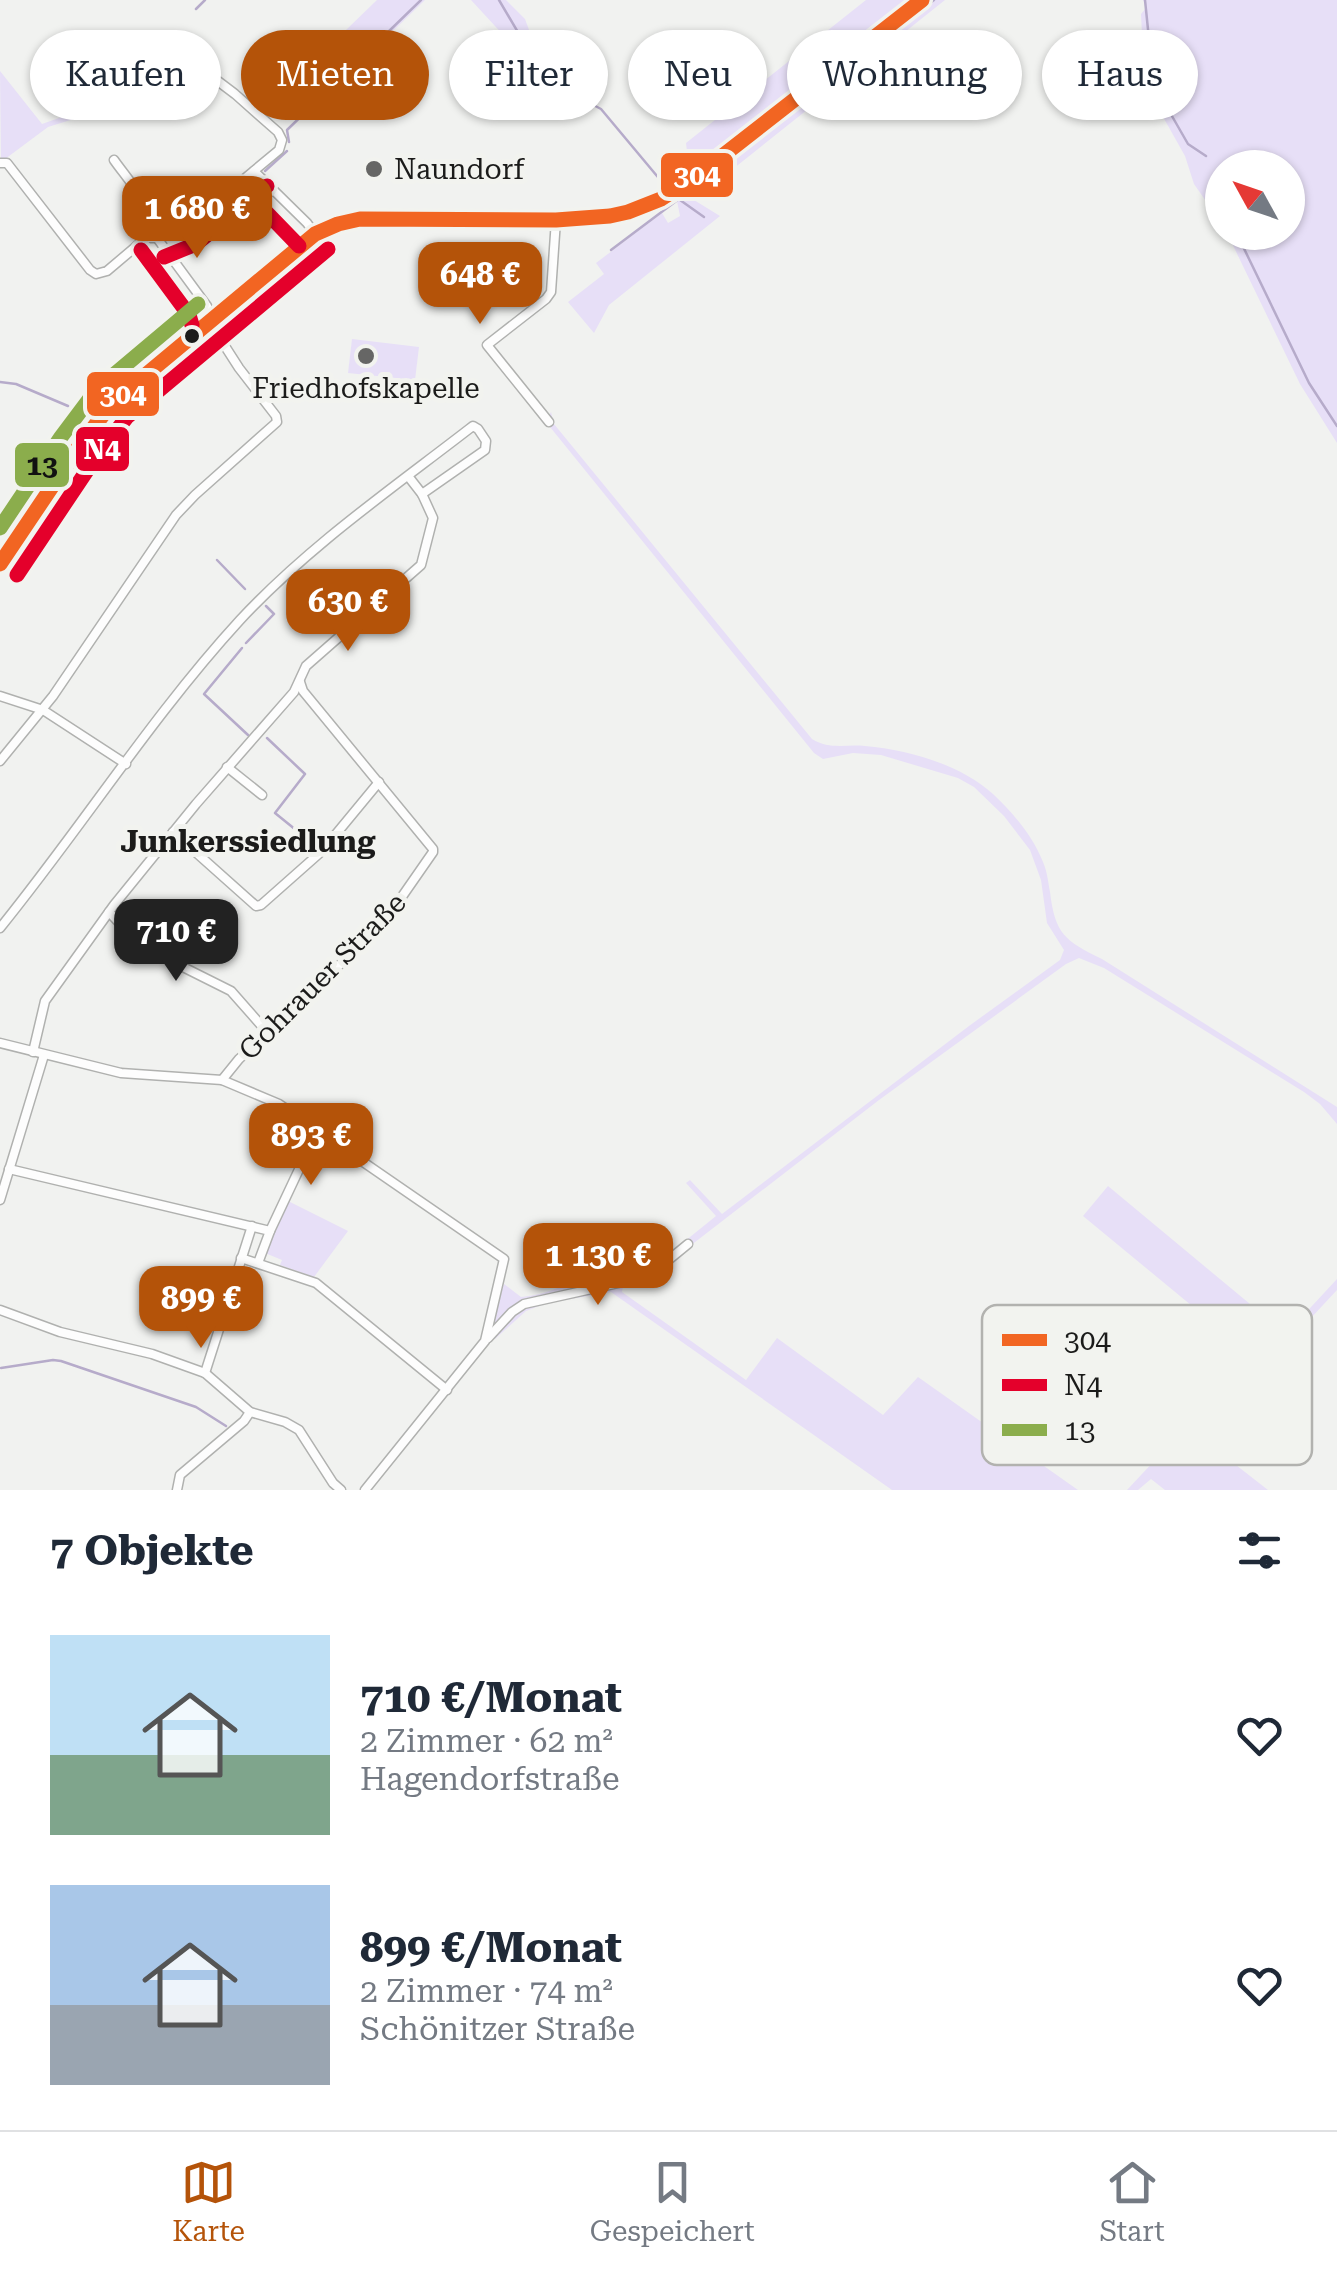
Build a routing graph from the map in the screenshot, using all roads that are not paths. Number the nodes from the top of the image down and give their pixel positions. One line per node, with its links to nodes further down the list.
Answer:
1 (922, 0): 6 (main road)
2 (221, 83): 5 (street)
3 (114, 160): 8 (street)
4 (4, 163): 8 (street)
5 (254, 171): 7 (street); 8 (street)
6 (556, 220): 7 (main road); 10 (street)
7 (315, 234): 9 (main road)
8 (158, 238): 9 (street)
9 (210, 320): 13 (main road); 16 (street)
10 (549, 422)
11 (408, 476): 12 (street); 12 (street); 18 (street)
12 (422, 494): 14 (street)
13 (0, 564)
14 (300, 682): 19 (street); 20 (street, Gohrauer Straße)
15 (0, 696): 16 (street)
16 (43, 710): 17 (street); 18 (street)
17 (0, 761)
18 (126, 764): 24 (street)
19 (227, 768): 21 (street); 22 (street)
20 (379, 782): 22 (street); 25 (street, Gohrauer Straße)
21 (262, 795)
22 (173, 832): 23 (street)
23 (109, 912): 25 (street); 27 (street)
24 (0, 928)
25 (268, 1032): 29 (street, Gohrauer Straße)
26 (0, 1043): 27 (street)
27 (32, 1052): 28 (street)
28 (44, 1055): 29 (street); 31 (street)
29 (222, 1080): 30 (street)
30 (318, 1129): 34 (street); 39 (street)
31 (9, 1169): 32 (street); 33 (street)
32 (0, 1200)
33 (252, 1226): 34 (street); 36 (street)
34 (270, 1231): 37 (street)
35 (688, 1244): 39 (street)
36 (241, 1258): 37 (street); 40 (street)
37 (258, 1263): 41 (street)
38 (0, 1310): 40 (street)
39 (485, 1341): 41 (street)
40 (205, 1374): 42 (street)
41 (447, 1390): 45 (street)
42 (250, 1412): 43 (street); 44 (street)
43 (177, 1490)
44 (342, 1490)
45 (365, 1490)

